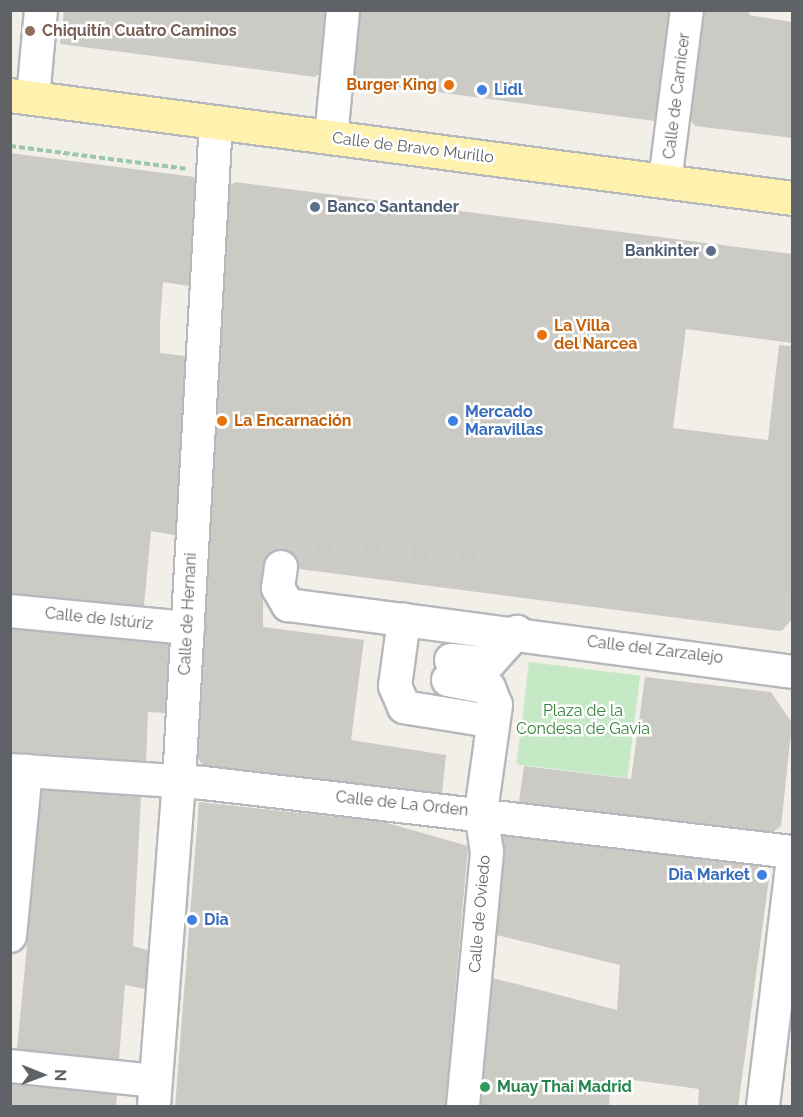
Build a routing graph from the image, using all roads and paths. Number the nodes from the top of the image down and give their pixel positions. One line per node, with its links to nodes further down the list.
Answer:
1 (41, 10): 4 (street, Calle de Bravo Murillo)
2 (343, 10): 6 (street)
3 (687, 10): 9 (street, Calle de Carnicer)
4 (22, 96): 5 (main road, Calle de Bravo Murillo)
5 (216, 122): 6 (main road, Calle de Bravo Murillo); 14 (street, Calle de Hernani)
6 (331, 138): 9 (main road, Calle de Bravo Murillo)
7 (10, 146): 8 (path)
8 (190, 169)
9 (665, 181): 10 (main road, Calle de Bravo Murillo)
10 (792, 198)
11 (280, 567): 13 (street)
12 (10, 611): 14 (street, Calle de Istúriz)
13 (404, 620): 15 (street); 17 (street)
14 (188, 628): 19 (street, Calle de Hernani)
15 (517, 632): 16 (street, Calle del Zarzalejo); 17 (street, Calle de Oviedo)
16 (792, 672)
17 (490, 721): 20 (street, Calle de Oviedo)
18 (18, 770): 19 (street, Calle de La Orden); 23 (street)
19 (179, 781): 20 (street, Calle de La Orden); 25 (street, Calle de Hernani)
20 (481, 812): 21 (street, Calle de La Orden); 26 (street, Calle de Oviedo)
21 (792, 852)
22 (792, 865): 27 (street)
23 (10, 936)
24 (10, 1066): 25 (street)
25 (154, 1094)
26 (463, 1107)
27 (763, 1107)

